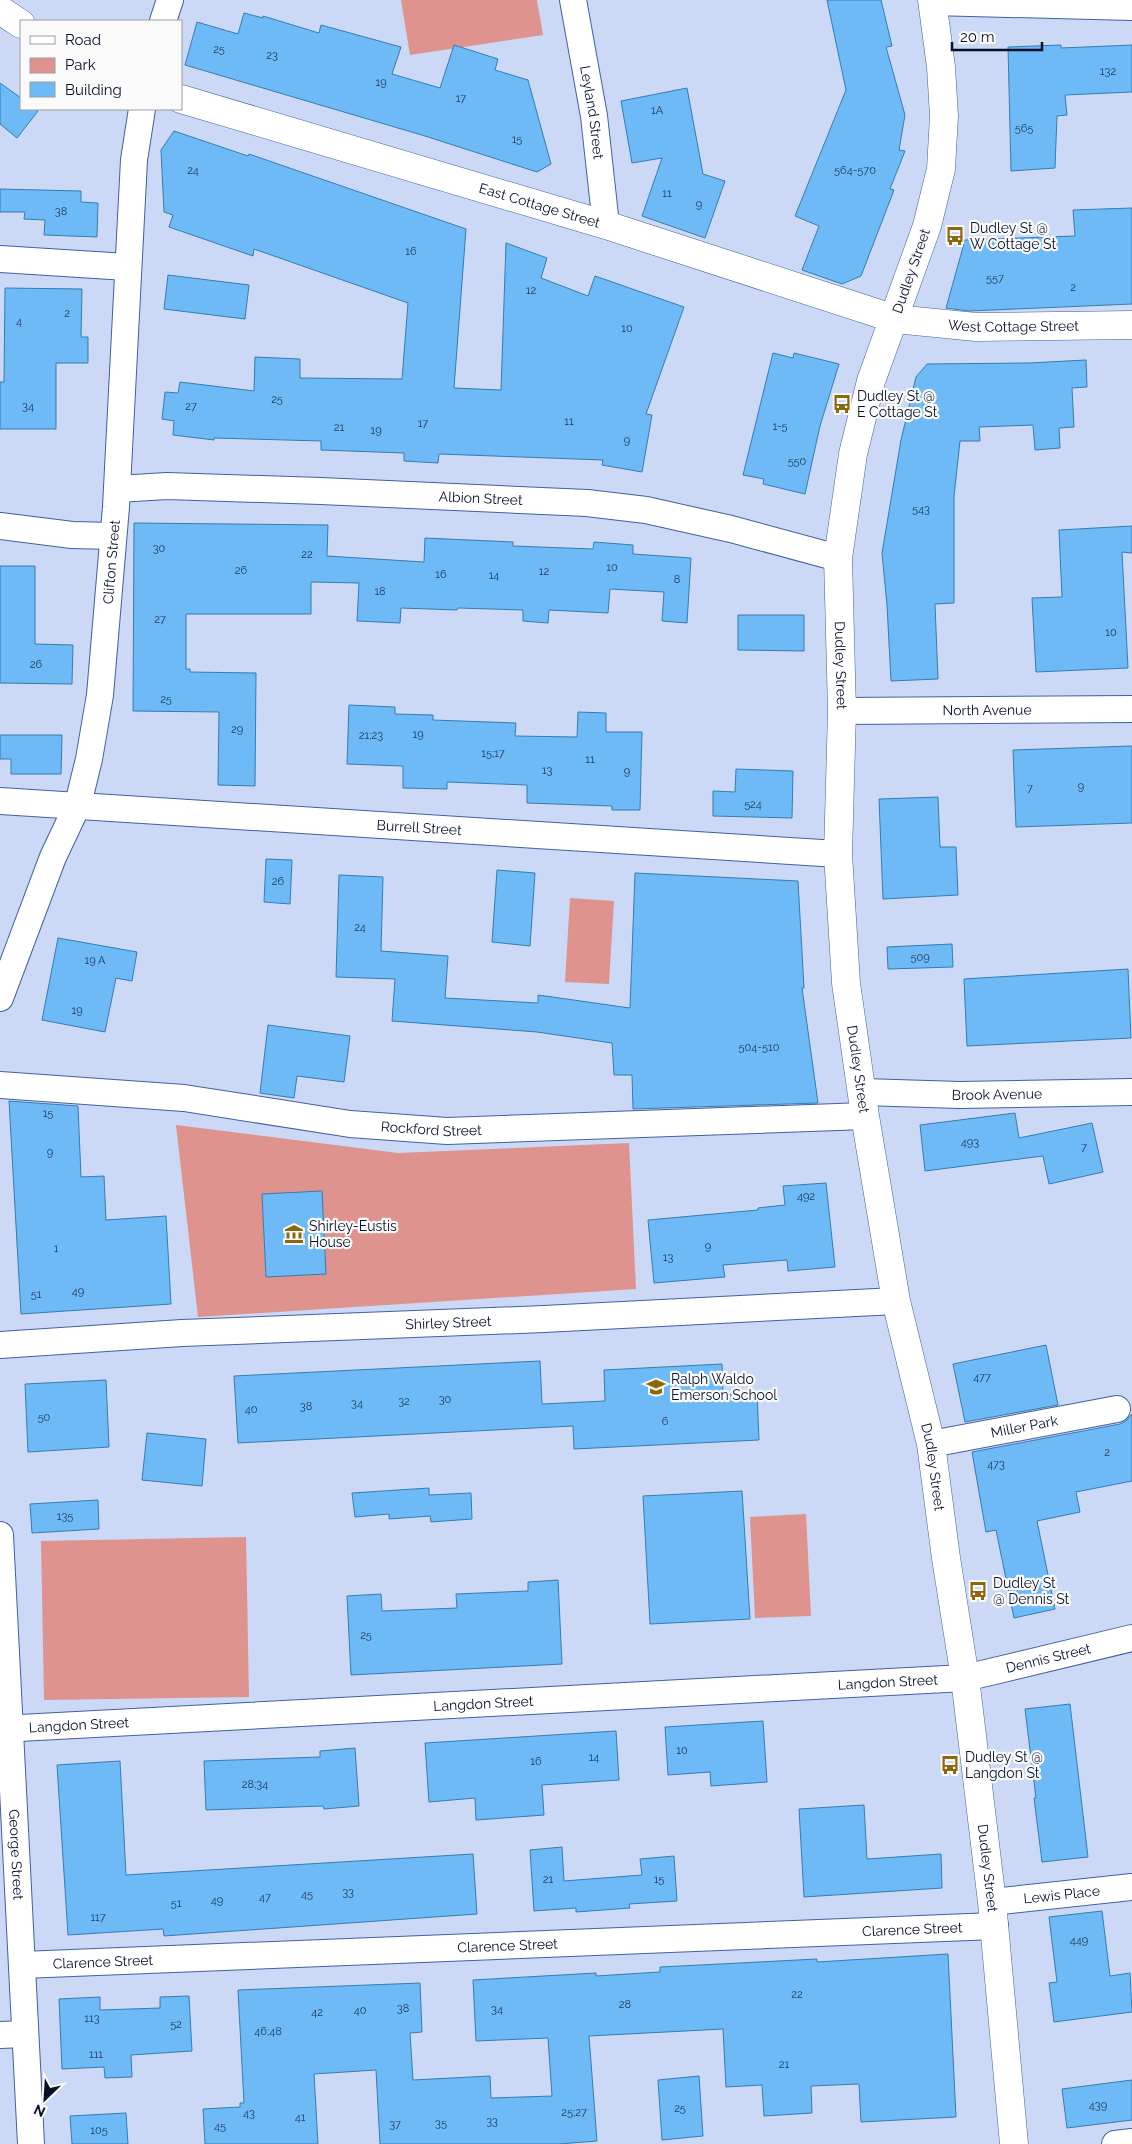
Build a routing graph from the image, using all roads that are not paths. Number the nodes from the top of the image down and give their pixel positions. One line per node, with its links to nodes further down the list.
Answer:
1 (170, 0): 6 (street)
2 (573, 0): 10 (street, Leyland Street)
3 (932, 1): 4 (street); 13 (main road, Dudley Street)
4 (1132, 6)
5 (0, 10): 7 (main road)
6 (163, 20)
7 (20, 23)
8 (182, 100): 10 (main road, East Cottage Street)
9 (142, 110): 12 (street, Clifton Street)
10 (606, 225): 13 (main road, East Cottage Street)
11 (0, 259): 12 (street)
12 (127, 267): 15 (street, Clifton Street)
13 (894, 320): 14 (main road, West Cottage Street); 18 (main road, Dudley Street)
14 (1132, 325)
15 (117, 489): 17 (street, Clifton Street); 18 (street, Albion Street)
16 (0, 526): 17 (street)
17 (113, 536): 22 (street, Clifton Street)
18 (838, 558): 20 (main road, Dudley Street)
19 (1132, 709): 20 (street, North Avenue)
20 (842, 712): 23 (main road, Dudley Street)
21 (0, 801): 22 (street, Burrell Street)
22 (78, 804): 23 (street, Burrell Street); 24 (street, Clifton Street)
23 (838, 854): 27 (main road, Dudley Street)
24 (0, 998)
25 (0, 1085): 27 (street, Rockford Street)
26 (1132, 1092): 27 (street, Brook Avenue)
27 (864, 1104): 28 (main road, Dudley Street)
28 (896, 1301): 29 (street, Shirley Street); 31 (main road, Dudley Street)
29 (0, 1345)
30 (1118, 1409): 31 (street, Miller Park)
31 (931, 1444): 34 (main road, Dudley Street)
32 (0, 1535): 35 (street, George Street)
33 (1132, 1638): 34 (street, Dennis Street)
34 (965, 1678): 35 (street, Langdon Street); 37 (main road, Dudley Street)
35 (4, 1729): 38 (street, George Street)
36 (1132, 1887): 37 (street, Lewis Place)
37 (993, 1914): 38 (street, Clarence Street); 42 (main road, Dudley Street)
38 (22, 1964): 39 (street, George Street)
39 (12, 2034): 41 (street, George Street)
40 (1132, 2142): 43 (street)
41 (31, 2144)
42 (1014, 2144)
43 (1115, 2144)

